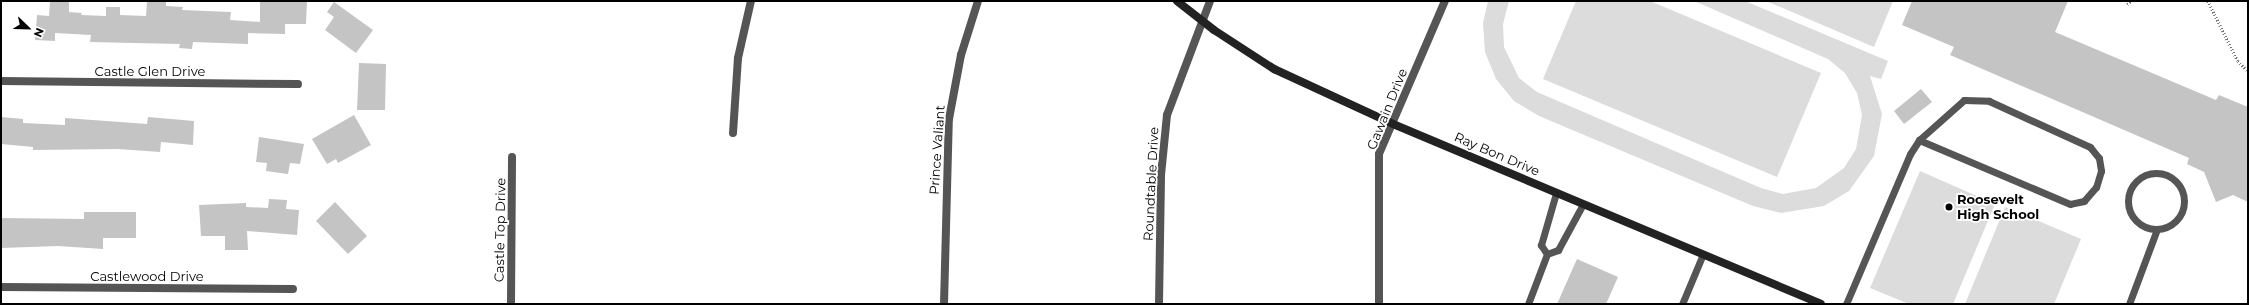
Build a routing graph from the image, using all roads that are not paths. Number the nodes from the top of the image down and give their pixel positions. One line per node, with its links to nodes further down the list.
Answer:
1 (750, 1): 10 (street)
2 (978, 1): 21 (street, Prince Valiant)
3 (1177, 1): 6 (street, Ray Bon Drive)
4 (1210, 1): 6 (street, Roundtable Drive)
5 (1445, 1): 9 (street, Gawain Drive)
6 (1202, 20): 9 (street, Ray Bon Drive); 22 (street, Roundtable Drive)
7 (1, 81): 8 (street, Castle Glen Drive)
8 (298, 84)
9 (1393, 124): 13 (street, Ray Bon Drive); 23 (street, Gawain Drive)
10 (733, 133)
11 (1919, 140): 11 (lane); 27 (lane)
12 (512, 157): 20 (street, Castle Top Drive)
13 (1556, 192): 14 (street, Ray Bon Drive); 16 (lane)
14 (1583, 204): 16 (lane); 17 (street, Ray Bon Drive)
15 (2157, 229): 15 (lane); 28 (lane)
16 (1547, 254): 24 (lane)
17 (1702, 254): 25 (lane); 26 (street, Ray Bon Drive)
18 (1, 288): 19 (street, Castlewood Drive)
19 (293, 289)
20 (510, 304)
21 (944, 304)
22 (1159, 304)
23 (1379, 304)
24 (1528, 304)
25 (1682, 304)
26 (1821, 304)
27 (1846, 304)
28 (2129, 304)

